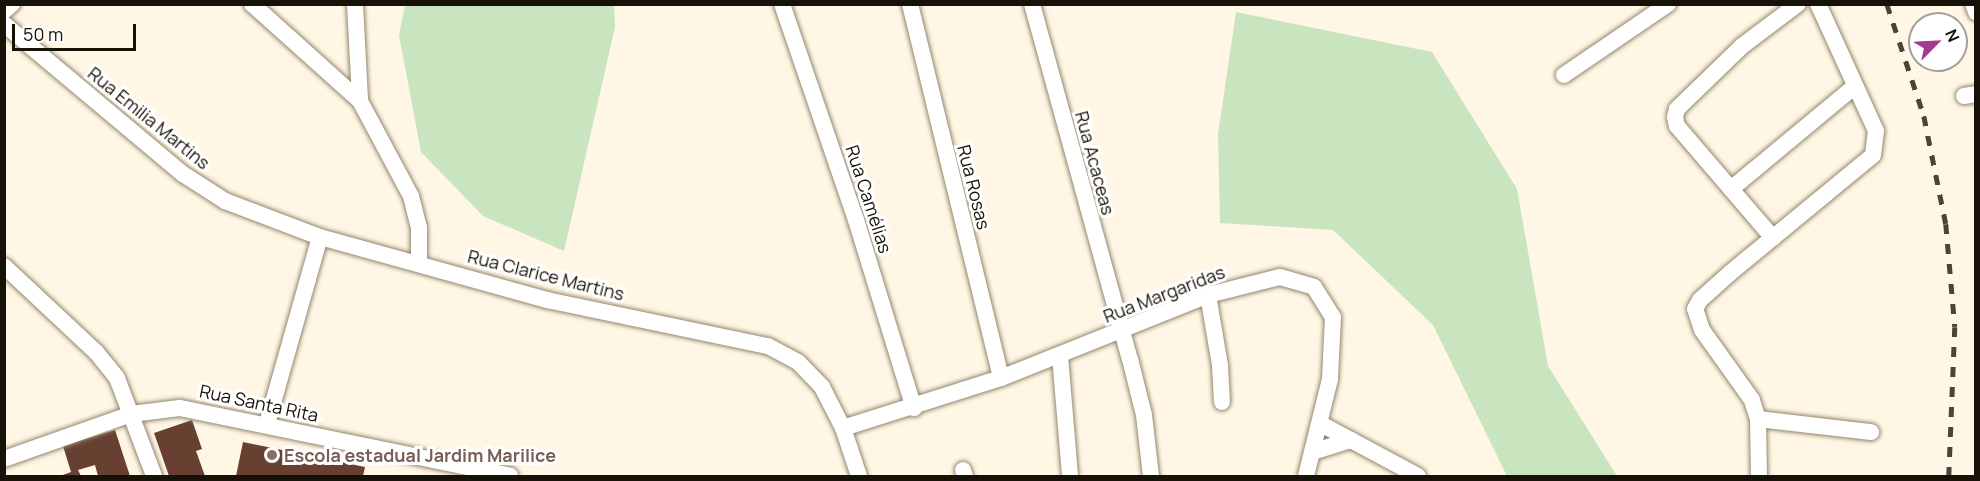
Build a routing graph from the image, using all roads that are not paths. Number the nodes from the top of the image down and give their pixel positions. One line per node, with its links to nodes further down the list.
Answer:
1 (12, 4): 11 (street)
2 (252, 4): 16 (street)
3 (355, 4): 16 (street)
4 (782, 4): 27 (street, Rua Camélias)
5 (910, 4): 25 (street, Rua Rosas)
6 (1032, 4): 23 (street, Rua Acaceas)
7 (1668, 4): 14 (street)
8 (1797, 4): 17 (street)
9 (1818, 4): 15 (street)
10 (1973, 4): 12 (street)
11 (4, 11)
12 (1976, 12)
13 (4, 24): 18 (street, Rua Emilia Martins)
14 (1564, 75)
15 (1855, 86): 17 (street); 19 (street)
16 (360, 102): 20 (street)
17 (1731, 189): 19 (street)
18 (320, 237): 20 (street, Rua Emilia Martins); 30 (street)
19 (1773, 238): 29 (street)
20 (419, 263): 32 (street, Rua Clarice Martins)
21 (4, 267): 28 (street)
22 (1208, 295): 23 (street, Rua Margaridas); 26 (street); 31 (street, Rua Margaridas)
23 (1121, 331): 24 (street, Rua Margaridas); 41 (street, Rua Acaceas)
24 (1060, 356): 25 (street, Rua Margaridas); 40 (street)
25 (1001, 378): 27 (street, Rua Margaridas)
26 (1222, 402)
27 (914, 408): 32 (street, Rua Margaridas)
28 (131, 414): 30 (street, Rua Santa Rita); 36 (street, Rua Santa Rita); 37 (street)
29 (1758, 419): 33 (street); 44 (street)
30 (267, 424): 38 (street, Rua Santa Rita)
31 (1321, 424): 34 (street); 35 (street, Rua Margaridas)
32 (843, 428): 39 (street, Rua Clarice Martins)
33 (1871, 432)
34 (1351, 440): 35 (street); 43 (street)
35 (1312, 452): 42 (street, Rua Margaridas)
36 (4, 459)
37 (154, 477)
38 (510, 477)
39 (859, 477)
40 (1070, 477)
41 (1151, 477)
42 (1306, 477)
43 (1418, 477)
44 (1759, 477)

